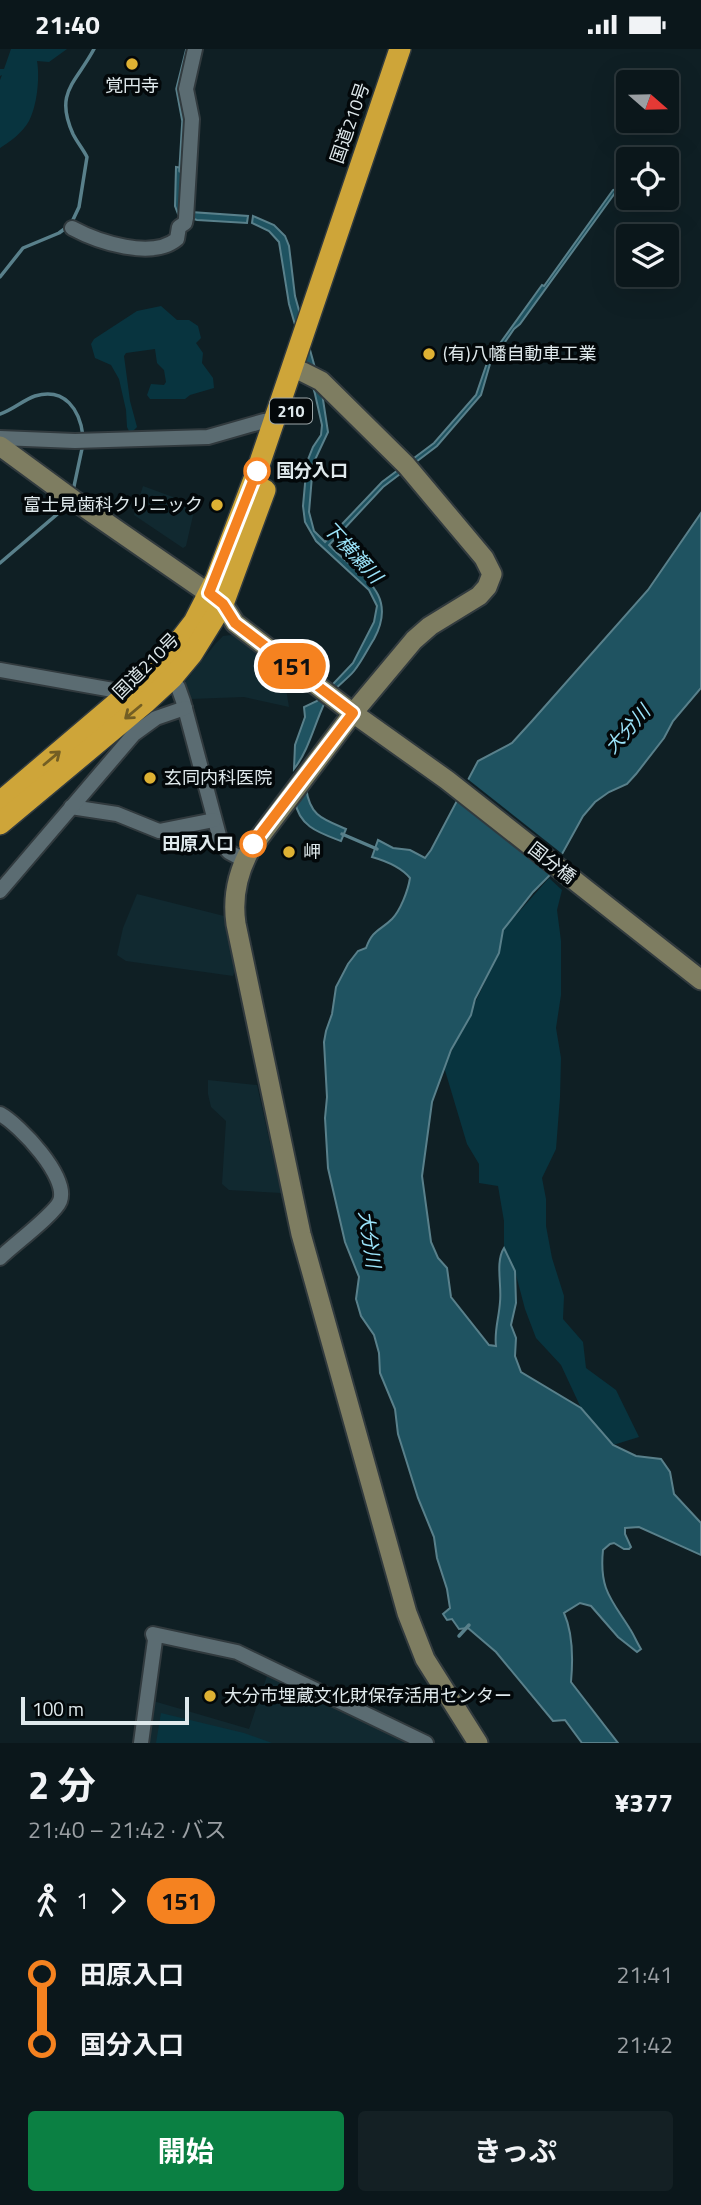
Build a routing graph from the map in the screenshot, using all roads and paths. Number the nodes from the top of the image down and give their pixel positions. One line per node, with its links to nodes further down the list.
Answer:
1 (195, 49): 4 (street)
2 (400, 49): 3 (highway, 国道210号 / 210)
3 (344, 212): 5 (highway, 国道210号 / 210); 6 (highway, 国道210号 / 210)
4 (72, 229)
5 (303, 372): 9 (highway, 国道210号 / 210); 14 (street)
6 (275, 420): 7 (street); 9 (highway, 国道210号 / 210)
7 (0, 438)
8 (0, 446): 9 (street, 国分橋)
9 (216, 598): 11 (highway, 国道210号 / 210); 12 (highway, 国道210号 / 210); 14 (street, 国分橋)
10 (0, 670): 12 (street)
11 (171, 679): 13 (street); 18 (highway, 国道210号 / 210, one-way to 18)
12 (125, 697): 15 (highway, 国道210号 / 210, one-way to 12)
13 (185, 708): 16 (street); 17 (street)
14 (357, 709): 19 (street); 21 (street, 国分橋)
15 (0, 802)
16 (71, 807): 17 (street); 20 (street)
17 (214, 820): 19 (street)
18 (0, 824)
19 (244, 860): 26 (street)
20 (0, 891)
21 (701, 980)
22 (0, 1114): 23 (street)
23 (2, 1254)
24 (141, 1743): 25 (street)
25 (426, 1743)
26 (478, 1743)

